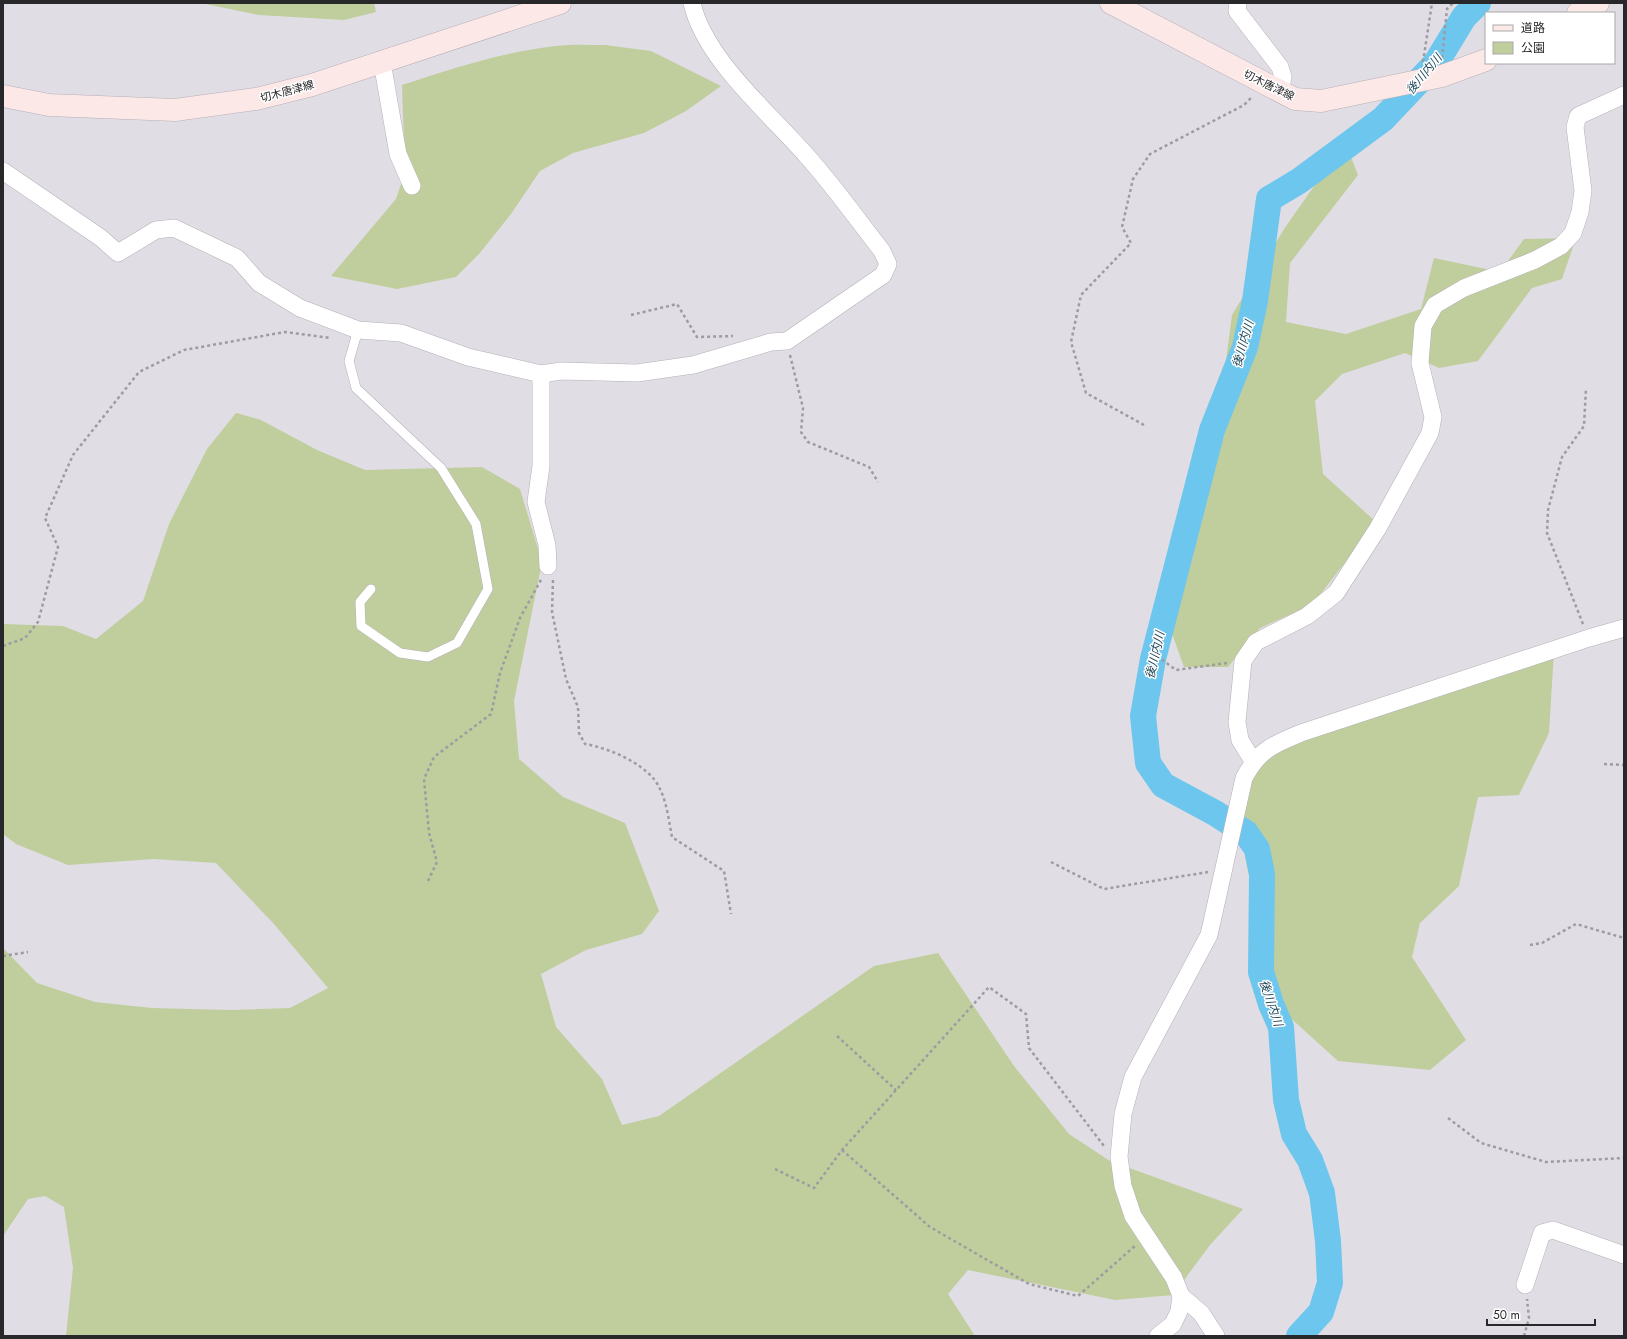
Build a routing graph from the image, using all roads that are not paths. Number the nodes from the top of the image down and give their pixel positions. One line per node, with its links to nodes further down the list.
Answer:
1 (560, 3): 8 (main road, 切木唐津線)
2 (692, 3): 15 (street)
3 (1111, 3): 9 (main road, 切木唐津線)
4 (1238, 3): 9 (street)
5 (1598, 3): 6 (main road)
6 (1580, 12)
7 (1485, 60): 9 (main road, 切木唐津線)
8 (382, 62): 11 (main road, 切木唐津線); 13 (street)
9 (1272, 88)
10 (1624, 94): 19 (street)
11 (3, 96)
12 (3, 171): 14 (street)
13 (412, 186)
14 (358, 330): 15 (street); 17 (lane)
15 (541, 374): 16 (street)
16 (548, 566)
17 (371, 589)
18 (1624, 628): 19 (street)
19 (1253, 761): 22 (street)
20 (1624, 1255): 21 (street)
21 (1525, 1285)
22 (1181, 1296): 23 (street); 24 (street)
23 (1158, 1336)
24 (1216, 1336)

